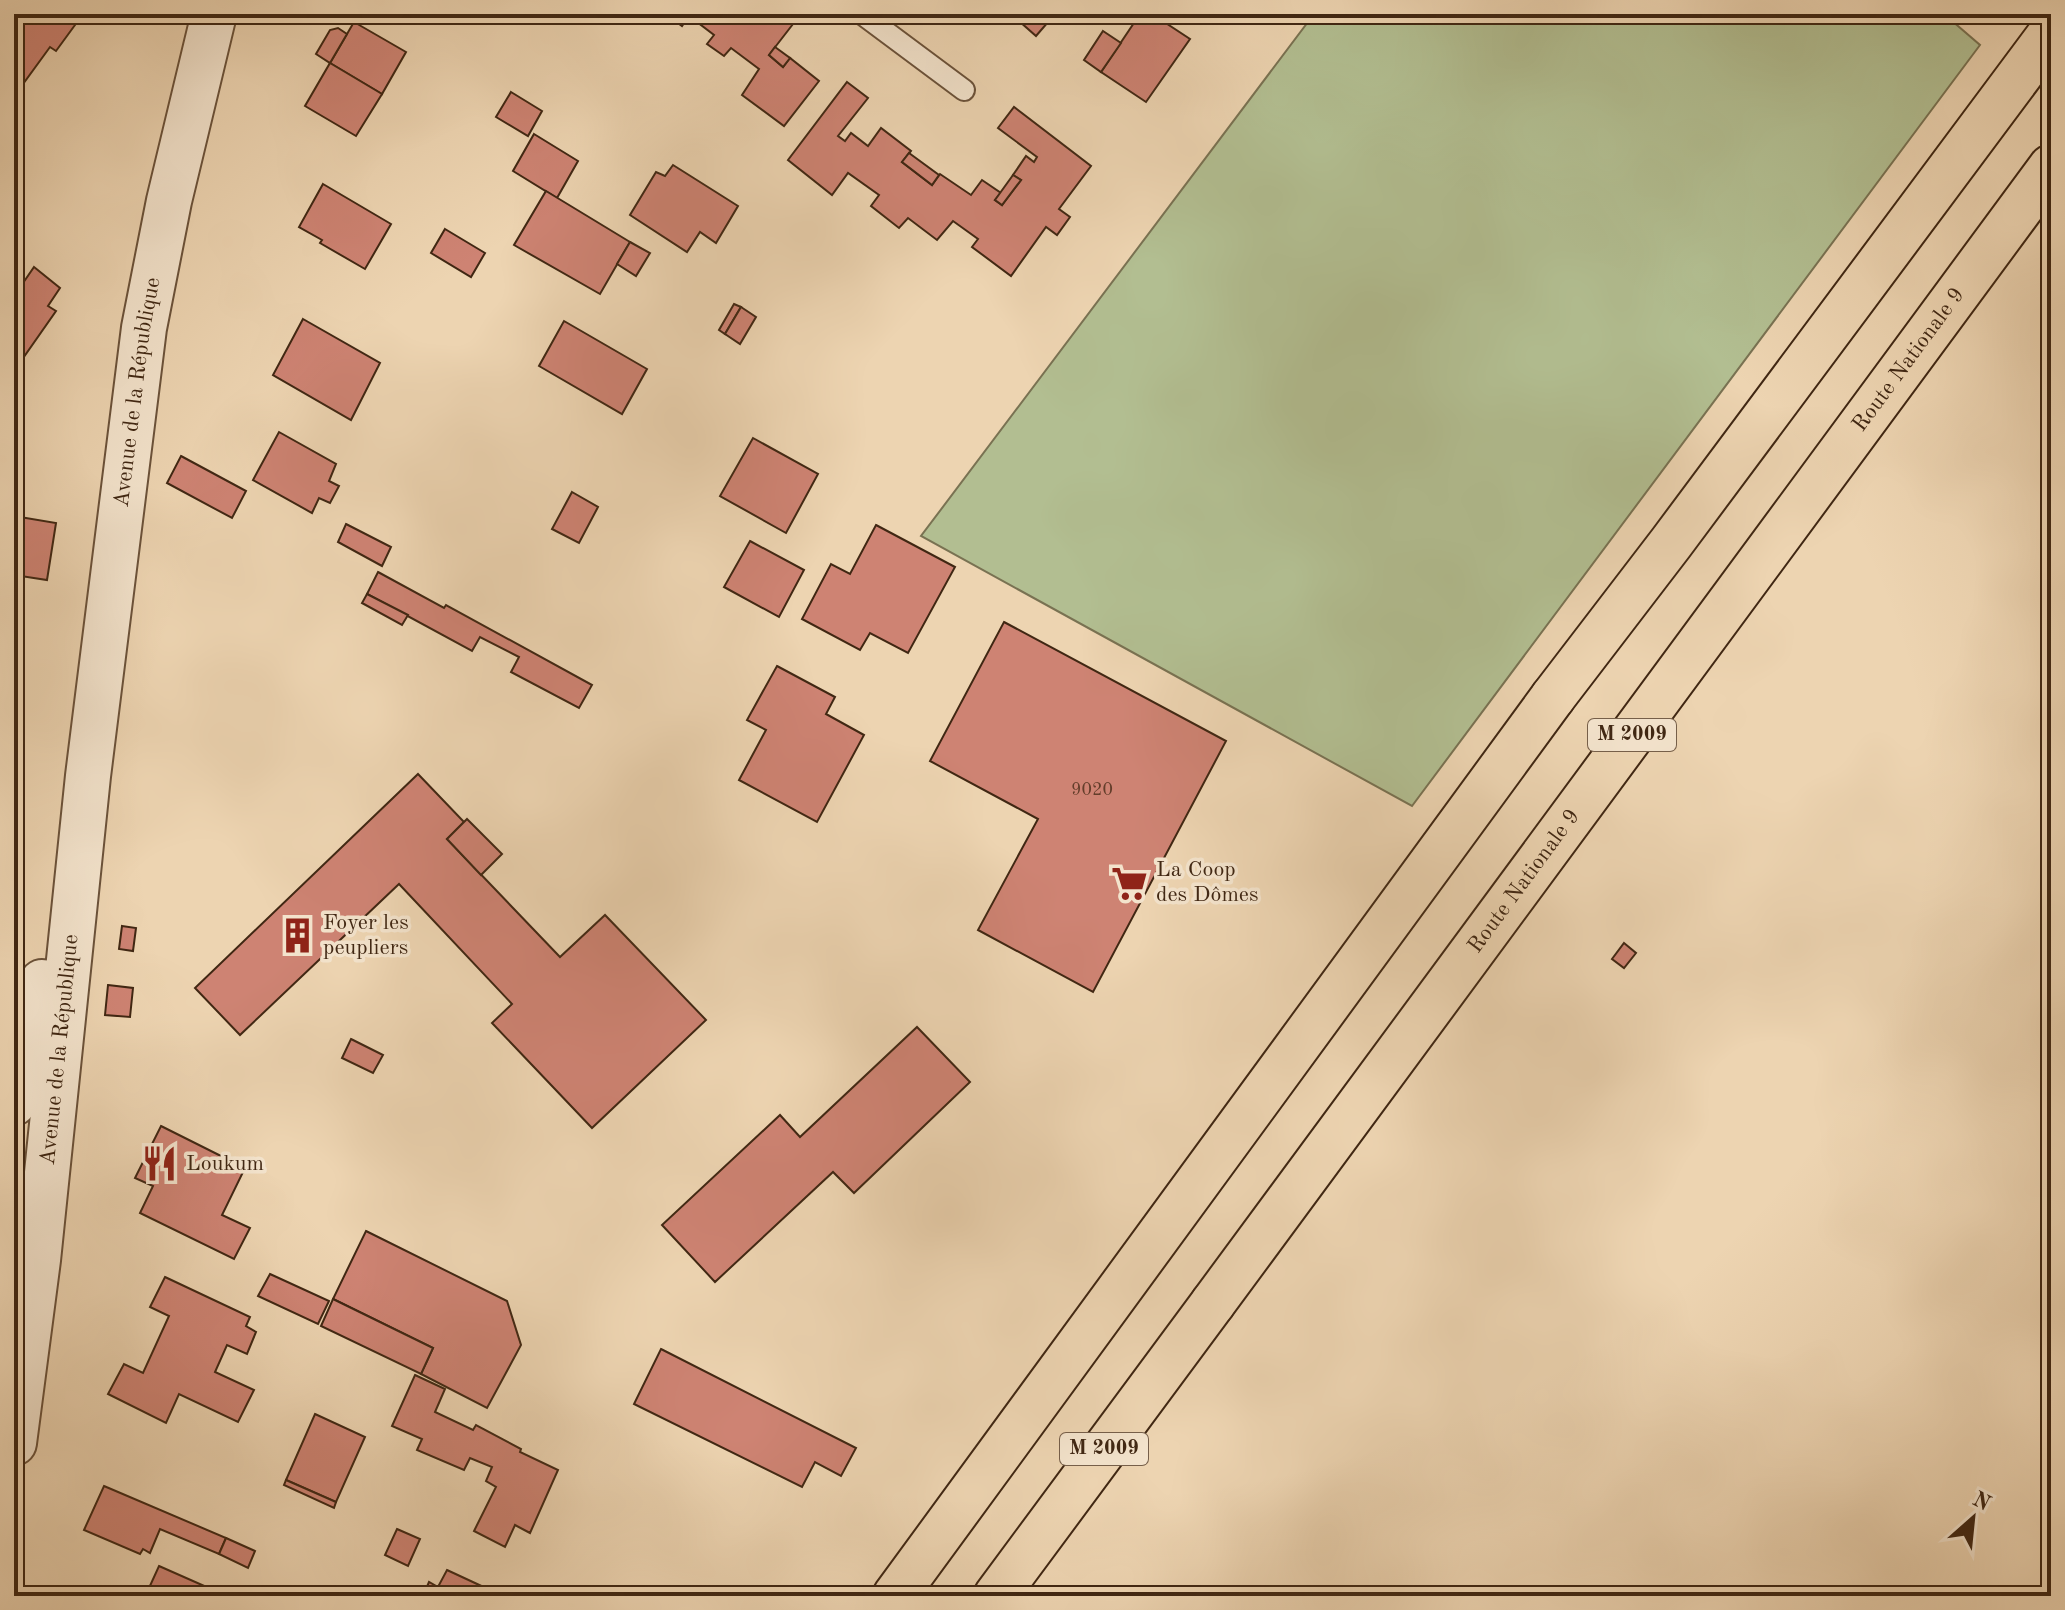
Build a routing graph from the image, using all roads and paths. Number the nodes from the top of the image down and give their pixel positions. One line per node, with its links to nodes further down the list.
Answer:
1 (214, 14): 6 (street, Avenue de la République)
2 (862, 14): 4 (lane)
3 (2051, 33): 11 (main road)
4 (964, 90)
5 (2051, 167): 12 (main road, Route Nationale 9 / M 2009)
6 (88, 776): 7 (street, Avenue de la République); 8 (street, Avenue de la République)
7 (14, 1103)
8 (46, 1180): 9 (street); 10 (street, Avenue de la République)
9 (14, 1257)
10 (14, 1443)
11 (895, 1596)
12 (996, 1596)

